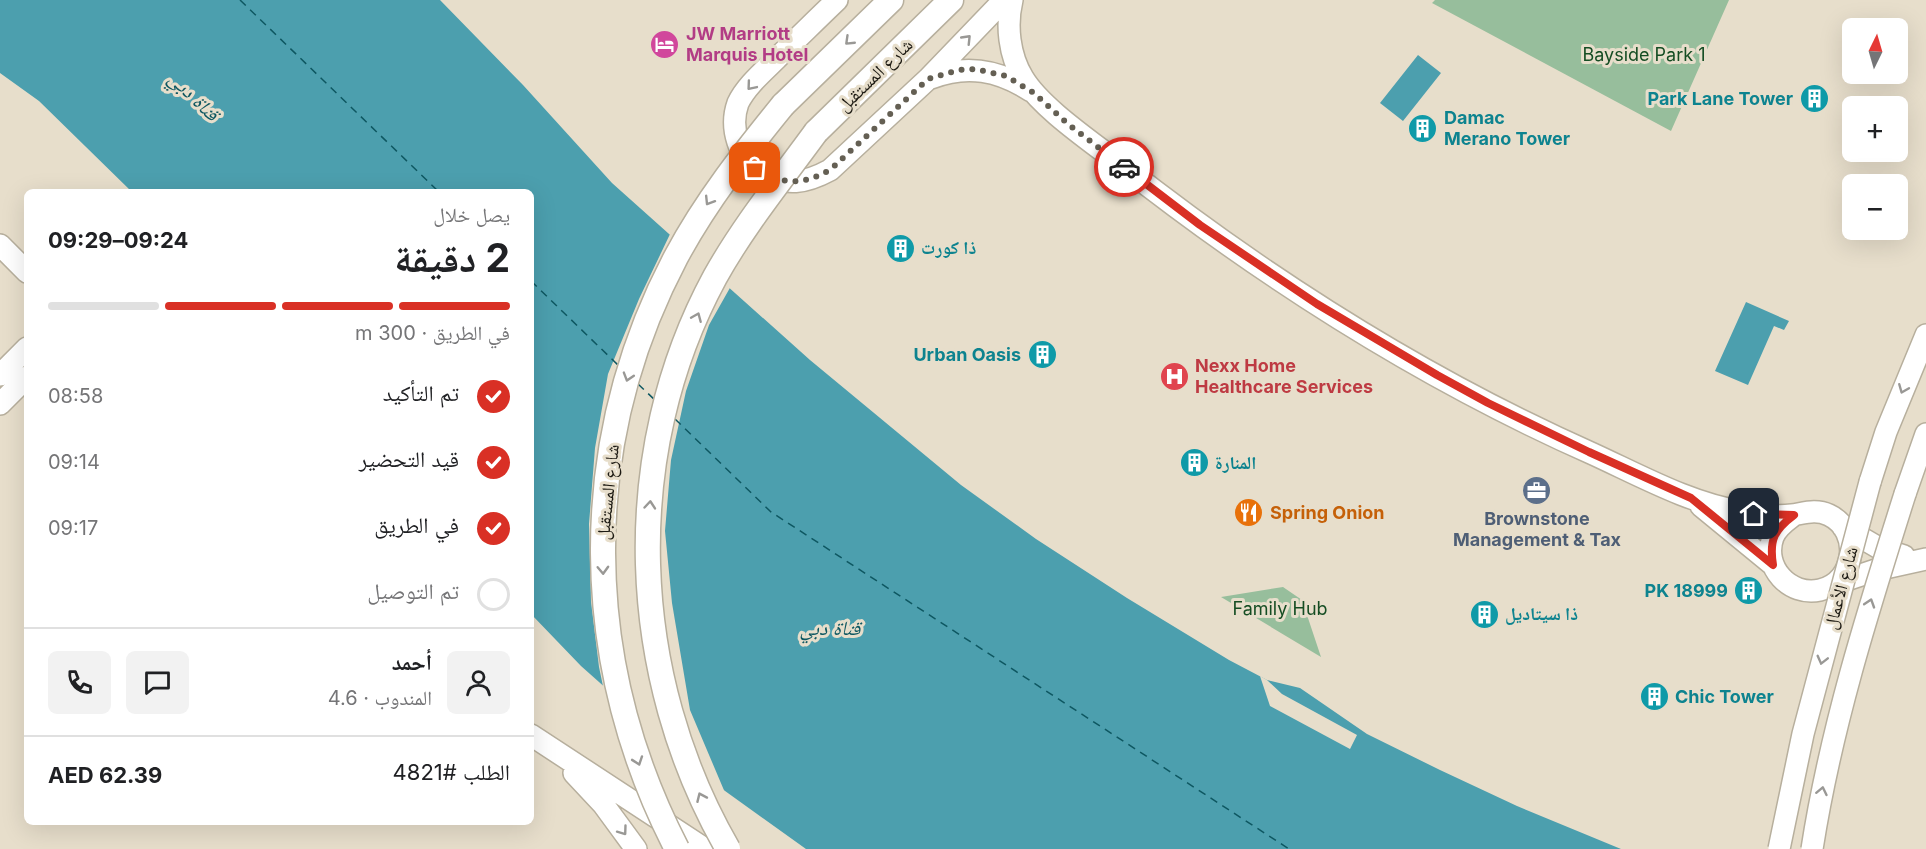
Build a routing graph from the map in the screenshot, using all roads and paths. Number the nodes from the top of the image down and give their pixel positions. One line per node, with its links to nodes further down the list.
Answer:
1 (837, 0): 6 (street, one-way to 6)
2 (891, 0): 24 (main road, شارع المستقبل, one-way to 24, bridge)
3 (951, 0): 26 (main road, شارع المستقبل, one-way to 3, bridge)
4 (1004, 0): 6 (street, one-way to 4)
5 (1012, 0): 7 (street)
6 (928, 79): 7 (street)
7 (1034, 93): 16 (street)
8 (0, 245): 9 (street)
9 (24, 269)
10 (1926, 335): 27 (street, شارع الأعمال, one-way to 27, bridge)
11 (24, 351): 12 (street)
12 (0, 375)
13 (24, 380): 14 (street)
14 (0, 404)
15 (1926, 434): 28 (street, شارع الأعمال, one-way to 15, bridge)
16 (1691, 498): 17 (street); 20 (street)
17 (1794, 515): 18 (street); 20 (street)
18 (1843, 527): 19 (street); 21 (street)
19 (1923, 559): 21 (street)
20 (1773, 565): 21 (street)
21 (1834, 585)
22 (536, 738): 23 (street, one-way to 23); 25 (street)
23 (636, 849)
24 (678, 849)
25 (705, 849)
26 (728, 849)
27 (1779, 849)
28 (1812, 849)

